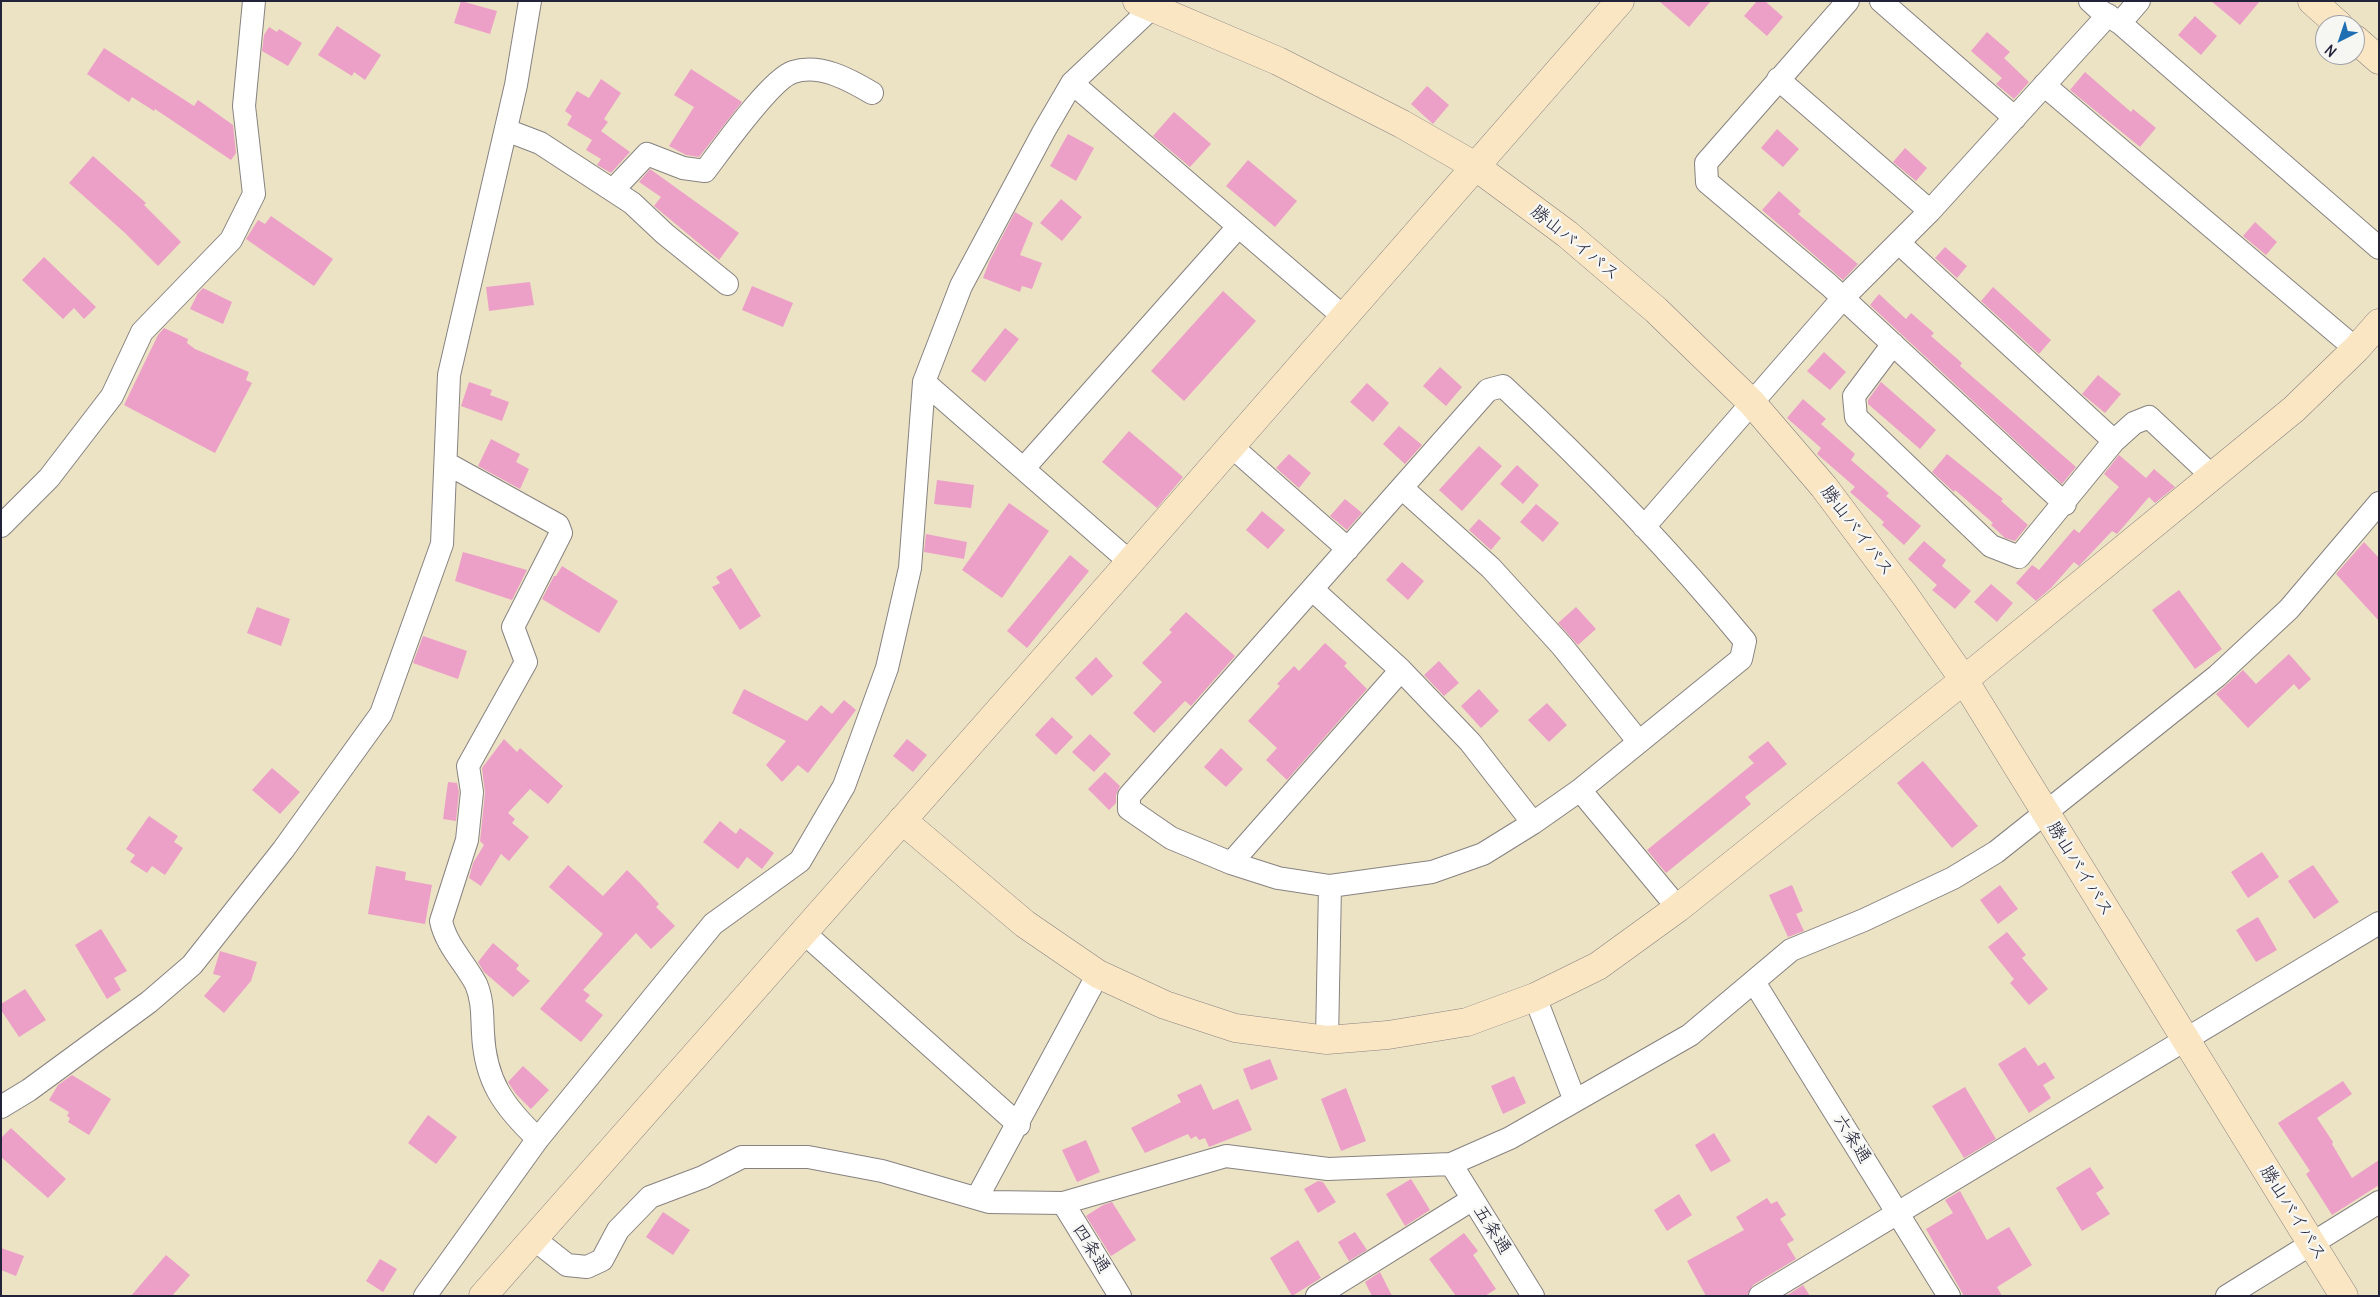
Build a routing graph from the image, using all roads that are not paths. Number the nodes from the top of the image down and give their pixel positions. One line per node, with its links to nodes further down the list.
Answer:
1 (254, 1): 42 (street)
2 (530, 1): 19 (street)
3 (1620, 1): 20 (street)
4 (1848, 1): 14 (street)
5 (1880, 1): 18 (street)
6 (2090, 1): 11 (street)
7 (2139, 1): 11 (street)
8 (2312, 1): 10 (street)
9 (1150, 3): 15 (street); 20 (street, 勝山バイパス)
10 (2328, 15)
11 (2114, 19): 16 (street); 25 (street)
12 (2365, 48): 13 (street)
13 (2379, 60)
14 (1778, 79): 22 (street); 27 (street)
15 (1072, 83): 23 (street); 32 (street)
16 (2044, 85): 18 (street); 31 (street)
17 (872, 93): 21 (street)
18 (2015, 118): 22 (street)
19 (506, 130): 21 (street); 36 (street)
20 (1475, 166): 28 (street); 33 (street, 勝山バイパス)
21 (613, 190): 26 (street)
22 (1930, 211): 24 (street)
23 (1238, 227): 28 (street); 37 (street)
24 (1899, 242): 27 (street); 34 (street)
25 (2379, 248)
26 (727, 284)
27 (1843, 298): 30 (street); 33 (street)
28 (1345, 318): 35 (street)
29 (2379, 323): 31 (street)
30 (1893, 344): 41 (street); 41 (street)
31 (2356, 349): 38 (street)
32 (924, 382): 37 (street); 67 (street)
33 (1752, 403): 43 (street); 48 (street, 勝山バイパス)
34 (2114, 441): 38 (street); 41 (street)
35 (1230, 446): 44 (street); 45 (street)
36 (446, 463): 65 (street); 67 (street)
37 (1024, 468): 45 (street)
38 (2212, 476): 48 (street)
39 (1402, 488): 43 (street); 44 (street); 49 (street)
40 (2379, 503): 51 (street)
41 (2065, 504)
42 (1, 526)
43 (1644, 527): 49 (street)
44 (1348, 548): 46 (street)
45 (1130, 562): 52 (street)
46 (1313, 590): 47 (street); 54 (street)
47 (1401, 670): 53 (street); 54 (street)
48 (1964, 680): 51 (street, 勝山バイパス); 56 (street)
49 (1639, 742): 50 (street)
50 (1580, 790): 53 (street); 56 (street)
51 (2044, 812): 60 (street); 62 (street, 勝山バイパス)
52 (902, 820): 58 (street); 59 (street)
53 (1533, 823): 55 (street)
54 (1231, 863): 55 (street)
55 (1330, 886): 63 (street)
56 (1678, 908): 61 (street)
57 (2379, 923): 62 (street)
58 (803, 932): 66 (street); 74 (street)
59 (1098, 974): 63 (street); 66 (street)
60 (1754, 982): 64 (street); 73 (street, 六条通)
61 (1535, 997): 63 (street); 64 (street)
62 (2185, 1038): 73 (street); 75 (street, 勝山バイパス)
63 (1327, 1040)
64 (1576, 1101): 68 (street)
65 (1, 1107)
66 (1018, 1124): 69 (street)
67 (538, 1139): 76 (street)
68 (1451, 1164): 70 (street, 五条通); 71 (street)
69 (977, 1198): 71 (street); 74 (street)
70 (1472, 1198): 79 (street); 80 (street, 五条通)
71 (1063, 1202): 78 (street, 四条通)
72 (2379, 1202): 75 (street)
73 (1898, 1213): 81 (street); 82 (street, 六条通)
74 (534, 1239): 77 (street)
75 (2311, 1244): 83 (street); 84 (street, 勝山バイパス)
76 (426, 1296)
77 (483, 1296)
78 (1120, 1296)
79 (1317, 1296)
80 (1533, 1296)
81 (1760, 1296)
82 (1949, 1296)
83 (2227, 1296)
84 (2344, 1296)

